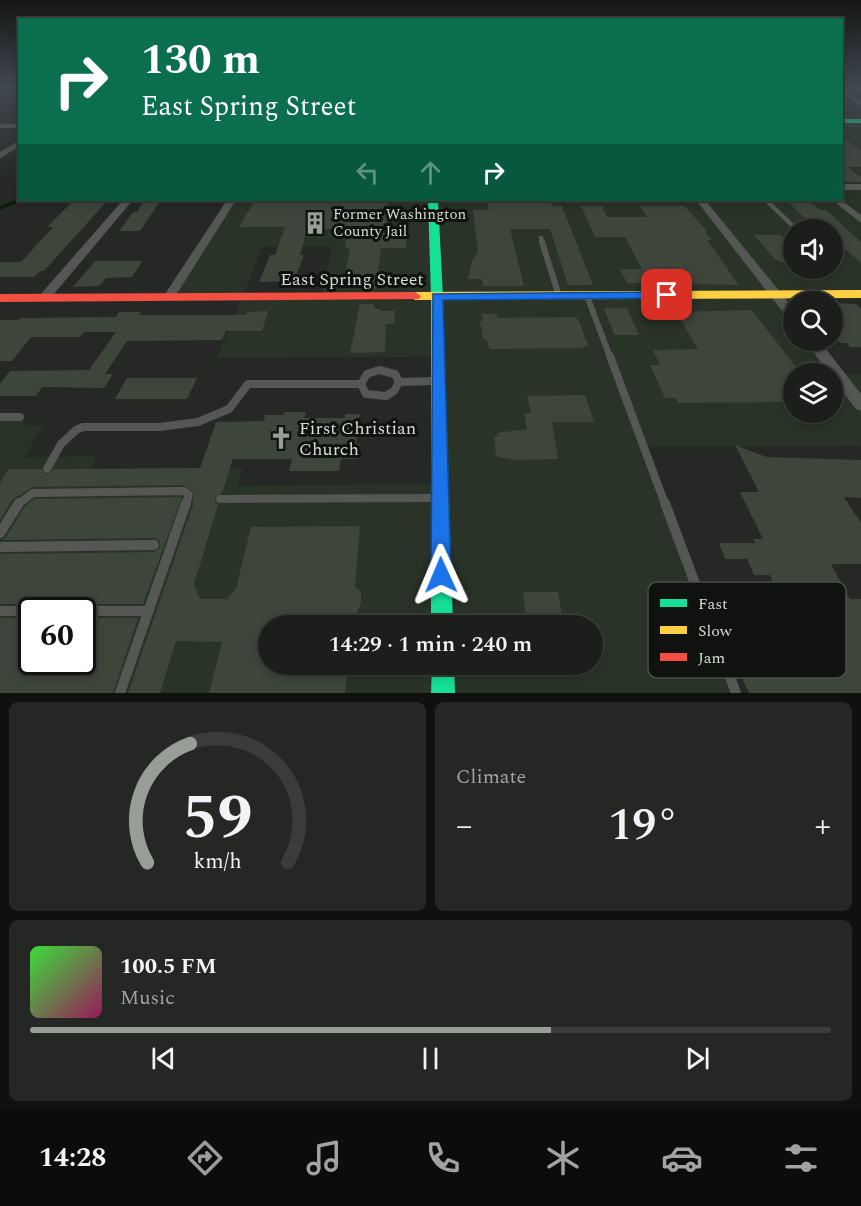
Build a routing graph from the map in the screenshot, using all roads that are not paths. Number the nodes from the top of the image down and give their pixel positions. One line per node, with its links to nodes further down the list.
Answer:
1 (843, 121): 2 (street)
2 (861, 121)
3 (0, 126): 4 (street)
4 (18, 126)
5 (18, 143): 6 (street)
6 (0, 156)
7 (843, 187): 8 (street)
8 (861, 187)
9 (127, 201): 25 (street)
10 (230, 201): 22 (street)
11 (433, 201): 23 (street)
12 (701, 201): 19 (street)
13 (767, 201): 15 (lane)
14 (837, 201): 16 (street)
15 (786, 219)
16 (861, 220)
17 (541, 238): 20 (lane)
18 (861, 294): 19 (street, East Spring Street)
19 (775, 295): 21 (street, East Spring Street); 26 (street)
20 (559, 296): 21 (street, East Spring Street); 23 (street, East Spring Street)
21 (587, 296): 40 (lane)
22 (169, 297): 23 (street, East Spring Street); 25 (street, East Spring Street)
23 (437, 297): 28 (street)
24 (0, 298): 25 (street, East Spring Street)
25 (44, 298)
26 (783, 305)
27 (819, 351): 31 (street)
28 (438, 381): 29 (lane); 35 (street)
29 (399, 382): 30 (lane); 30 (lane)
30 (361, 384): 34 (lane)
31 (861, 405)
32 (0, 417): 33 (lane)
33 (20, 417)
34 (47, 469)
35 (440, 498): 36 (lane); 45 (street)
36 (220, 499)
37 (0, 533): 41 (lane)
38 (154, 545): 39 (lane)
39 (0, 547)
40 (694, 582)
41 (149, 610): 44 (lane); 48 (lane)
42 (0, 611): 43 (lane)
43 (18, 611)
44 (96, 611)
45 (442, 615)
46 (443, 675): 49 (street)
47 (730, 678): 50 (lane)
48 (120, 693)
49 (443, 693)
50 (736, 693)

